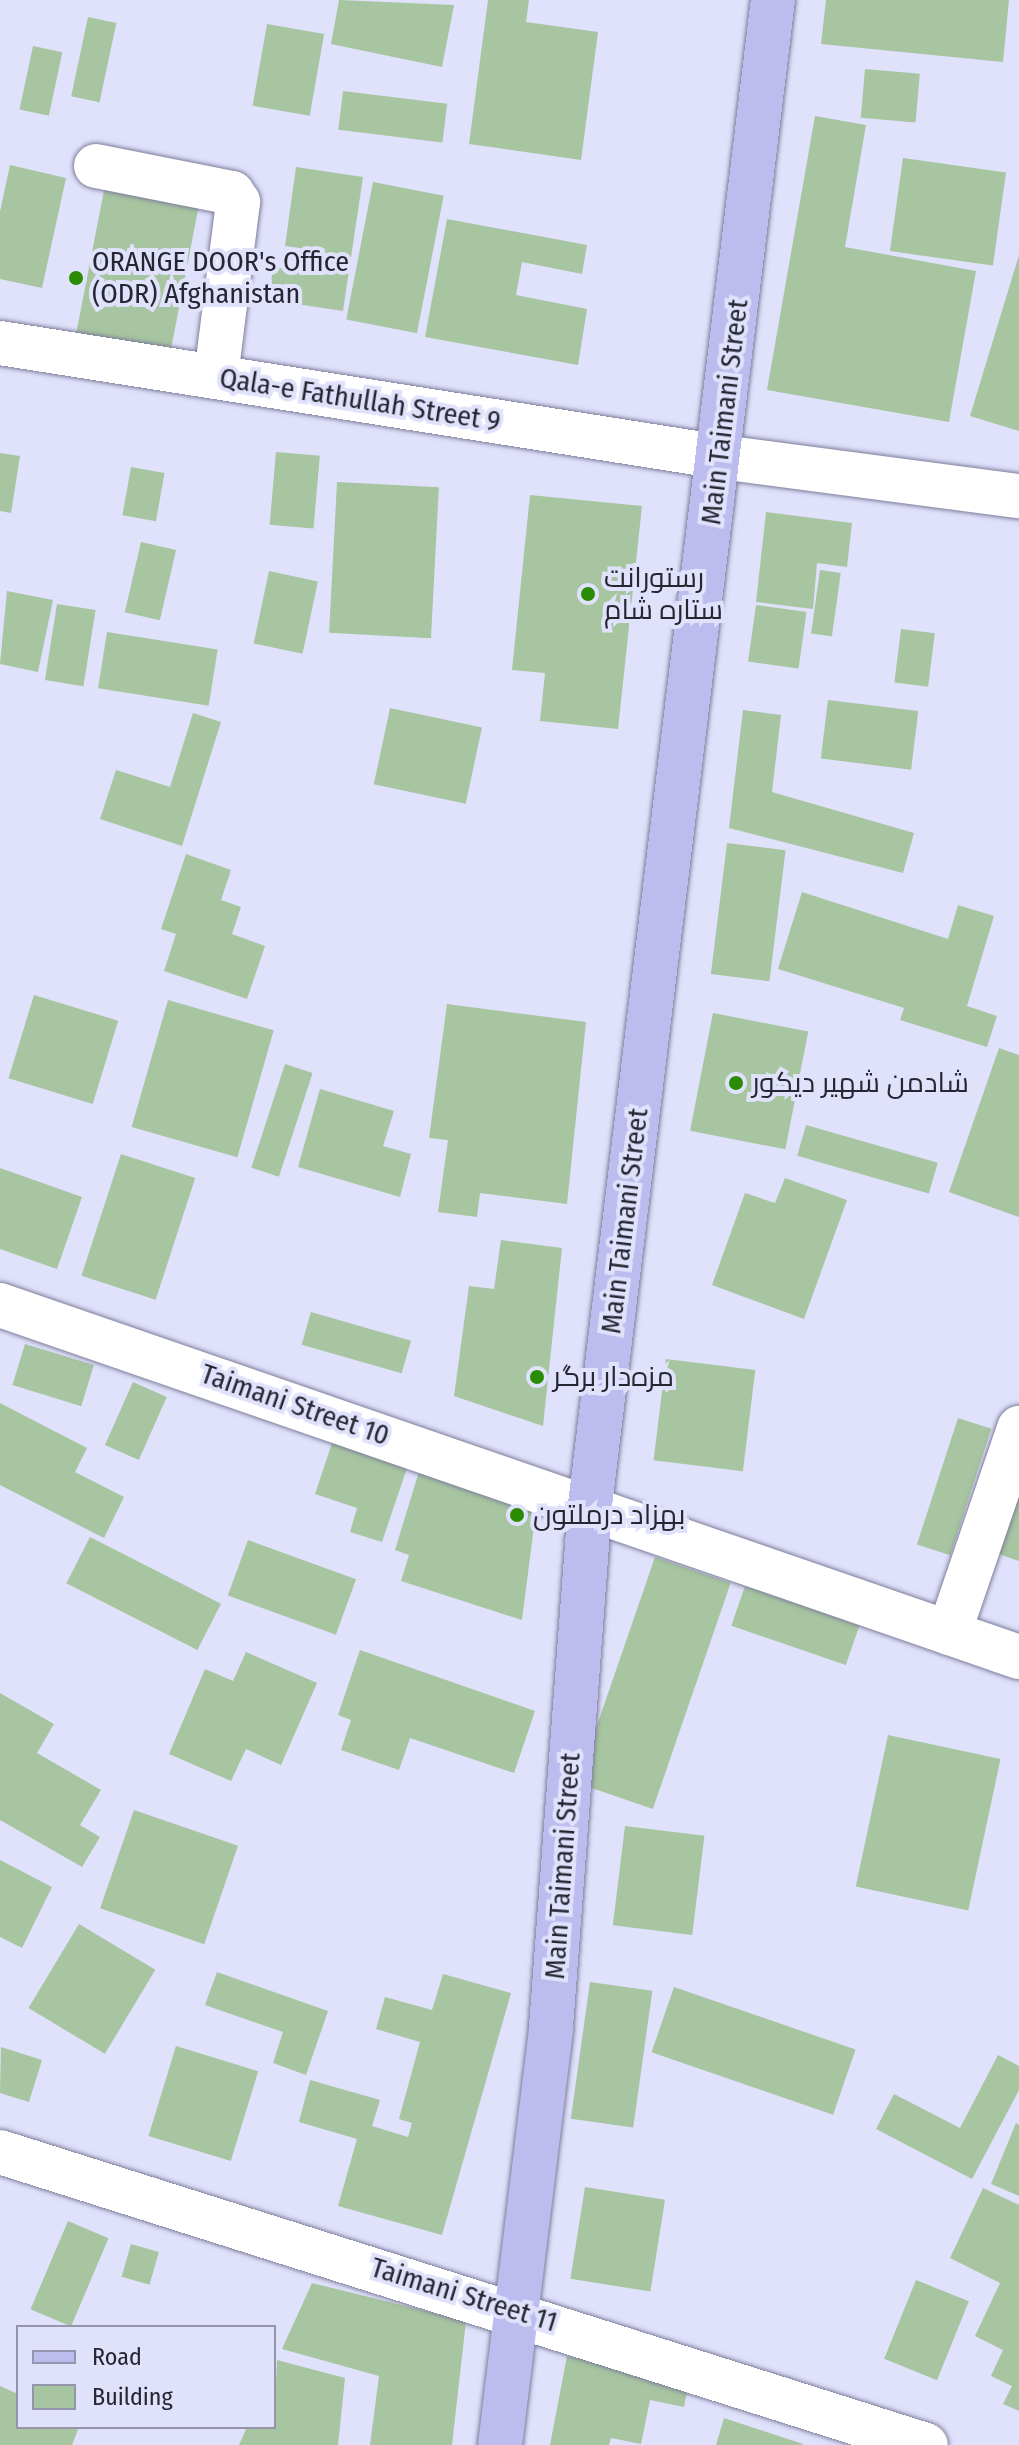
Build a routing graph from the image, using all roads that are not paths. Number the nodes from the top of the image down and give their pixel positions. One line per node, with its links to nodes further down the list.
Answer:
1 (773, 0): 5 (main road, Main Taimani Street)
2 (96, 166): 4 (street)
3 (0, 343): 4 (street, Qala-e Fathullah Street 9)
4 (216, 377): 5 (street, Qala-e Fathullah Street 9)
5 (721, 457): 6 (street, Qala-e Fathullah Street 9); 9 (main road, Main Taimani Street)
6 (1019, 496)
7 (0, 1305): 9 (street, Taimani Street 10)
8 (1019, 1428): 10 (street)
9 (590, 1505): 10 (street, Taimani Street 10); 13 (main road, Main Taimani Street)
10 (949, 1633): 11 (street, Taimani Street 10)
11 (1019, 1657)
12 (0, 2152): 13 (street, Taimani Street 11)
13 (520, 2312): 14 (main road, Main Taimani Street); 15 (street, Taimani Street 11)
14 (500, 2445)
15 (926, 2445)

